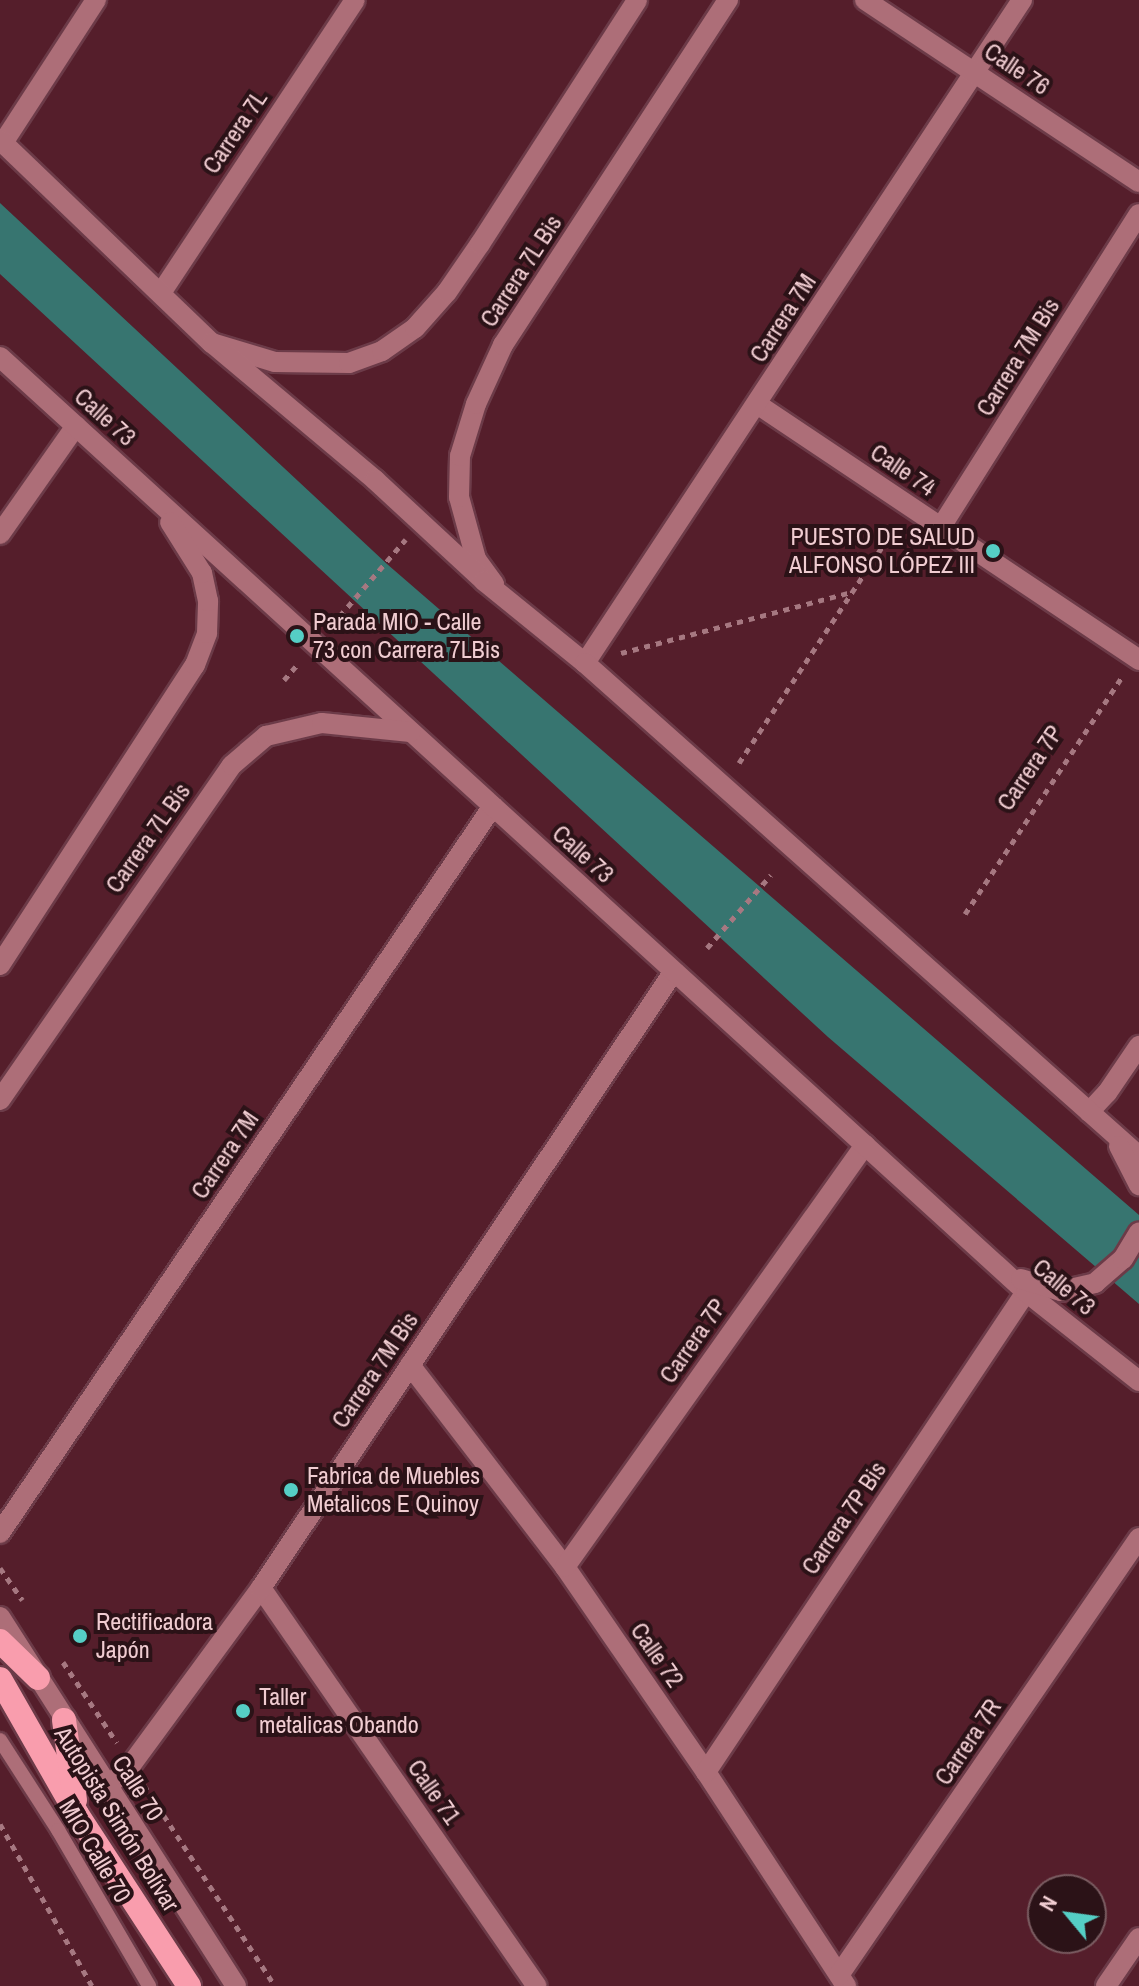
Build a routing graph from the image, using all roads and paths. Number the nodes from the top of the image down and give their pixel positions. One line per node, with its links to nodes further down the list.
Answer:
1 (96, 0): 8 (street)
2 (355, 0): 11 (street, Carrera 7L)
3 (637, 0): 12 (street, Carrera 7L Bis)
4 (728, 0): 22 (street, Carrera 7L Bis)
5 (865, 0): 7 (street, Calle 76)
6 (1022, 0): 7 (street, Carrera 7M)
7 (975, 73): 9 (street, Calle 76); 14 (street, Carrera 7M)
8 (1, 142): 11 (street)
9 (1139, 182)
10 (1139, 214): 18 (street, Carrera 7M Bis)
11 (161, 293): 12 (street)
12 (212, 343): 22 (street)
13 (0, 357): 15 (street, Calle 73)
14 (757, 404): 17 (street, Calle 74); 26 (street, Carrera 7M)
15 (76, 426): 16 (street, Calle 73); 19 (street)
16 (147, 489): 27 (street, Calle 73); 33 (street)
17 (909, 505): 18 (street, Calle 74); 21 (path)
18 (941, 527): 25 (street, Calle 74)
19 (0, 534)
20 (401, 545): 23 (path)
21 (852, 591): 24 (path); 28 (path)
22 (501, 594): 26 (street)
23 (347, 608)
24 (616, 654)
25 (1138, 656): 31 (path, Carrera 7P)
26 (585, 663): 37 (street)
27 (411, 732): 29 (street, Calle 73); 36 (street, Carrera 7L Bis)
28 (739, 763)
29 (493, 806): 34 (street, Calle 73); 47 (street, Carrera 7M)
30 (771, 875): 32 (path)
31 (965, 914)
32 (707, 948)
33 (0, 965)
34 (674, 971): 39 (street, Calle 73); 45 (street, Carrera 7M Bis)
35 (1139, 1046): 37 (street)
36 (0, 1100)
37 (1089, 1112): 38 (street)
38 (1114, 1136): 40 (street); 41 (street)
39 (865, 1145): 43 (street, Calle 73); 49 (street, Carrera 7P)
40 (1139, 1156)
41 (1138, 1184)
42 (1139, 1232): 43 (street)
43 (1004, 1269): 44 (street, Calle 73)
44 (1026, 1292): 46 (street, Calle 73); 57 (street, Carrera 7P Bis)
45 (410, 1365): 49 (street, Calle 72); 50 (street, Carrera 7M Bis)
46 (1139, 1381)
47 (0, 1533)
48 (1139, 1538): 64 (street, Carrera 7R)
49 (565, 1567): 57 (street, Calle 72)
50 (261, 1588): 58 (street, Carrera 7M Bis); 69 (street, Calle 71)
51 (0, 1617): 53 (street, Calle 70)
52 (0, 1641): 53 (highway)
53 (38, 1678): 55 (street, Calle 70)
54 (0, 1679): 59 (highway, Autopista Simón Bolívar)
55 (64, 1720): 58 (street, Calle 70); 59 (highway)
56 (0, 1740): 66 (lane, MIO Calle 70)
57 (706, 1772): 64 (street, Calle 72)
58 (106, 1788): 68 (street, Calle 70)
59 (77, 1814): 67 (highway, Autopista Simón Bolívar)
60 (0, 1824): 61 (path)
61 (6, 1832): 62 (path); 65 (path)
62 (0, 1837)
63 (1139, 1938): 70 (street)
64 (842, 1981)
65 (92, 1986)
66 (149, 1986)
67 (189, 1986)
68 (236, 1986)
69 (537, 1986)
70 (1106, 1986)

